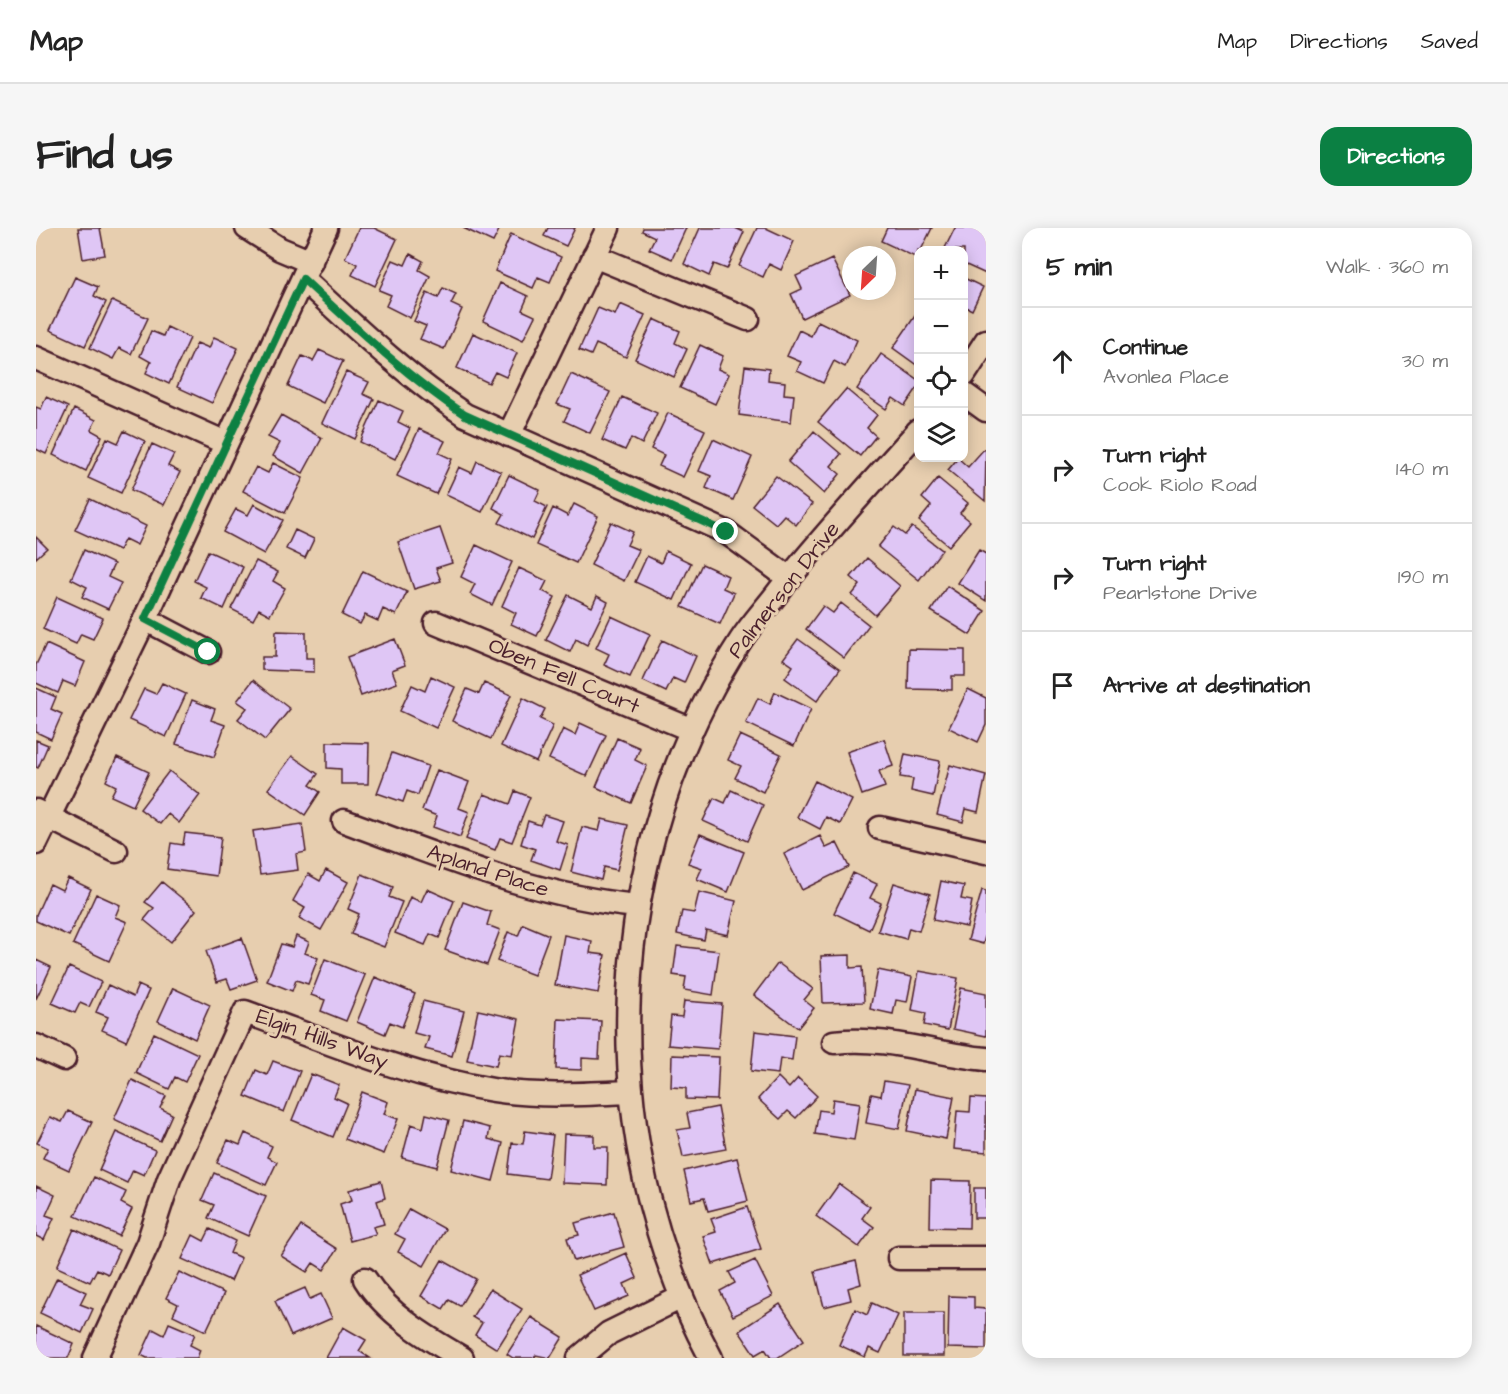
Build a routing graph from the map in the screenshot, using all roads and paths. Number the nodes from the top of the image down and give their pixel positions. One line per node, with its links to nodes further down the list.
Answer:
1 (247, 228): 5 (street)
2 (327, 228): 5 (street)
3 (608, 228): 4 (street)
4 (594, 256): 6 (street); 12 (street)
5 (307, 271): 12 (street); 14 (street)
6 (748, 319)
7 (986, 341): 9 (street)
8 (36, 358): 14 (street)
9 (968, 368)
10 (968, 397): 11 (street)
11 (986, 410)
12 (509, 435): 15 (street)
13 (914, 435): 15 (street, Palmerson Drive)
14 (226, 443): 16 (street)
15 (789, 578): 19 (street, Palmerson Drive)
16 (145, 619): 18 (street); 20 (street)
17 (436, 623): 19 (street, Oben Fell Court)
18 (208, 652)
19 (692, 730): 26 (street, Palmerson Drive)
20 (42, 814): 23 (street); 24 (street)
21 (344, 821): 26 (street, Apland Place)
22 (880, 828): 25 (street)
23 (36, 843)
24 (116, 851)
25 (986, 852)
26 (637, 906): 31 (street, Palmerson Drive)
27 (834, 1042): 30 (street)
28 (36, 1046): 29 (street)
29 (64, 1059)
30 (986, 1059)
31 (630, 1092): 35 (street, Palmerson Drive); 36 (street, Elgin Hills Way)
32 (899, 1258): 33 (street)
33 (986, 1258)
34 (365, 1278): 37 (street)
35 (682, 1296): 38 (street); 39 (street, Palmerson Drive)
36 (95, 1358)
37 (462, 1358)
38 (579, 1358)
39 (711, 1358)

